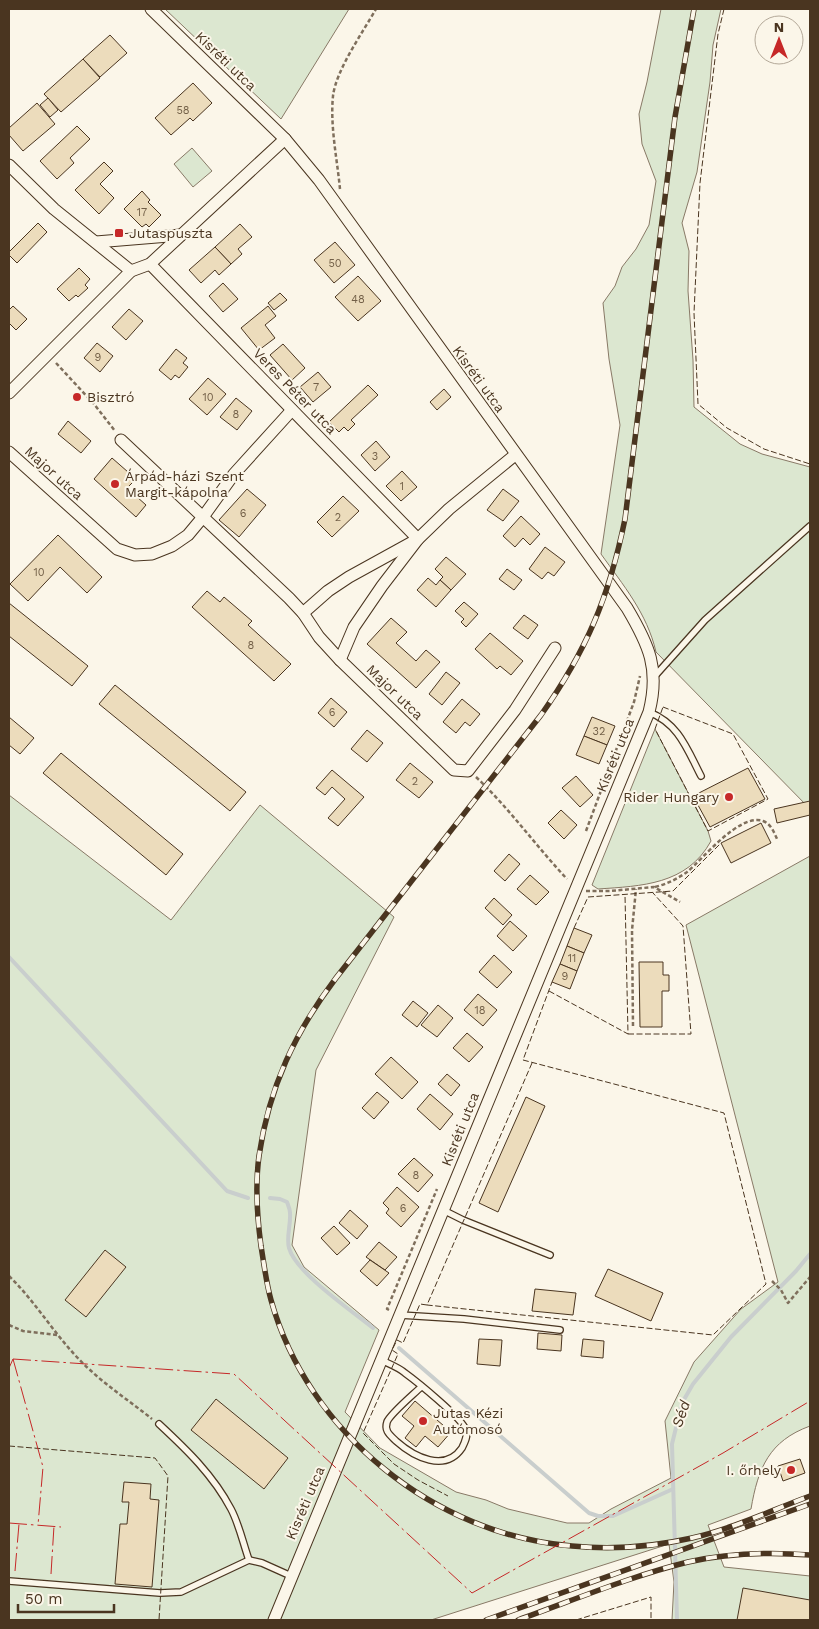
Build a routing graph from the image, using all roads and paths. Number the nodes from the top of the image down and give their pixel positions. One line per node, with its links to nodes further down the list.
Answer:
1 (151, 9): 3 (street, Kisréti utca)
2 (376, 9): 5 (path)
3 (285, 139): 5 (street, Kisréti utca); 6 (street)
4 (9, 165): 7 (street)
5 (342, 212): 15 (street, Kisréti utca)
6 (181, 235): 7 (street); 8 (street)
7 (96, 242): 9 (street)
8 (150, 264): 9 (street); 12 (street, Veres Péter utca)
9 (132, 271): 10 (street)
10 (47, 354): 11 (street); 13 (path)
11 (9, 393)
12 (292, 410): 16 (street); 18 (street, Veres Péter utca)
13 (121, 440): 16 (street, Major utca)
14 (9, 452): 16 (street, Major utca)
15 (515, 455): 18 (street); 23 (street, Kisréti utca)
16 (203, 517): 19 (street, Major utca)
17 (810, 526): 23 (lane)
18 (418, 539): 19 (street); 21 (street)
19 (303, 613): 21 (street, Major utca)
20 (556, 648): 25 (street)
21 (340, 660): 25 (street, Major utca)
22 (641, 672): 28 (path)
23 (654, 677): 24 (street, Kisréti utca)
24 (649, 712): 26 (lane); 34 (street, Kisréti utca)
25 (468, 771): 27 (path)
26 (701, 776)
27 (508, 813)
28 (585, 832)
29 (777, 839): 30 (path)
30 (654, 887)
31 (636, 889): 32 (path)
32 (633, 1026)
33 (441, 1181): 39 (path)
34 (443, 1210): 35 (lane); 39 (street, Kisréti utca)
35 (550, 1255)
36 (9, 1276): 42 (path)
37 (810, 1277): 38 (path)
38 (772, 1281)
39 (400, 1315): 41 (lane); 43 (street, Kisréti utca)
40 (9, 1325): 42 (path)
41 (560, 1330)
42 (58, 1335): 45 (path)
43 (381, 1360): 44 (lane); 47 (street, Kisréti utca)
44 (421, 1387): 44 (lane)
45 (159, 1424): 46 (lane)
46 (249, 1560): 47 (lane); 48 (lane)
47 (291, 1576): 49 (street, Kisréti utca)
48 (9, 1581)
49 (274, 1620)

